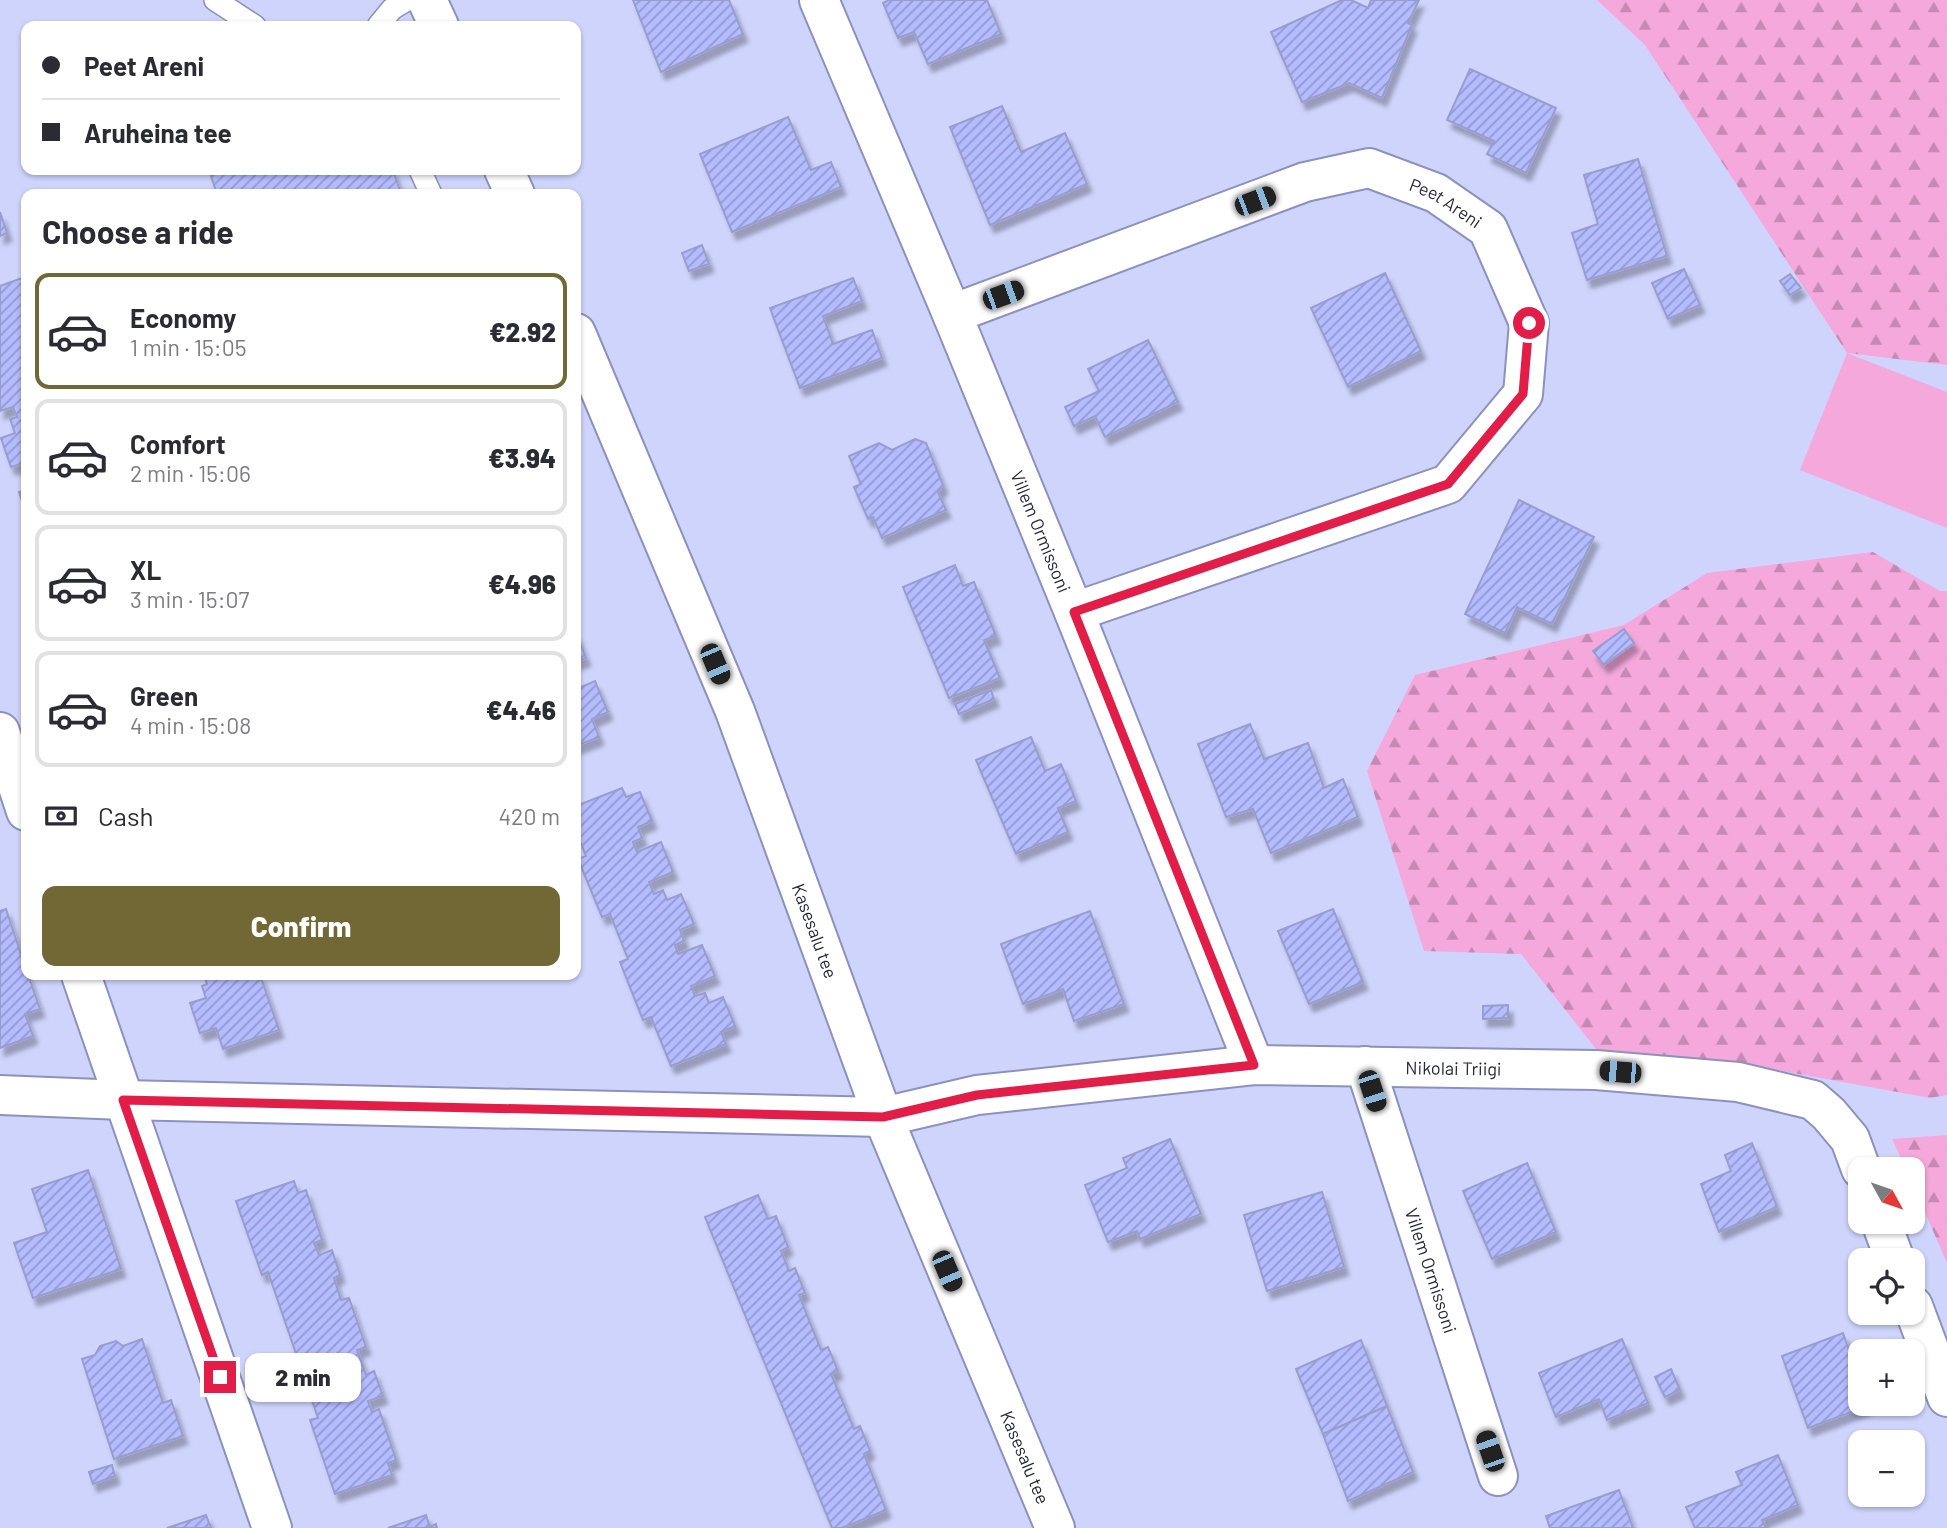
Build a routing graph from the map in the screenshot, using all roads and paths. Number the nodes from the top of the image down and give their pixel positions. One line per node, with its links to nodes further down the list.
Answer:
1 (215, 0): 5 (lane)
2 (407, 0): 6 (lane)
3 (427, 0): 7 (street)
4 (819, 0): 8 (street, Villem Ormissoni)
5 (246, 21)
6 (382, 21)
7 (437, 21)
8 (952, 314): 10 (street, Villem Ormissoni); 10 (street, Peet Areni)
9 (581, 347): 18 (street, Kasesalu tee)
10 (1074, 612): 14 (street, Villem Ormissoni)
11 (0, 732): 12 (street)
12 (21, 796)
13 (83, 980): 17 (street)
14 (1254, 1065): 15 (street, Nikolai Triigi); 18 (street, Nikolai Triigi)
15 (1365, 1066): 19 (street, Nikolai Triigi); 22 (street, Villem Ormissoni)
16 (0, 1094): 17 (street, Nikolai Triigi)
17 (123, 1100): 18 (street, Nikolai Triigi); 23 (street)
18 (883, 1117): 24 (street, Kasesalu tee)
19 (1857, 1157)
20 (1920, 1325): 21 (street)
21 (1947, 1397)
22 (1499, 1476)
23 (272, 1528)
24 (1055, 1528)

